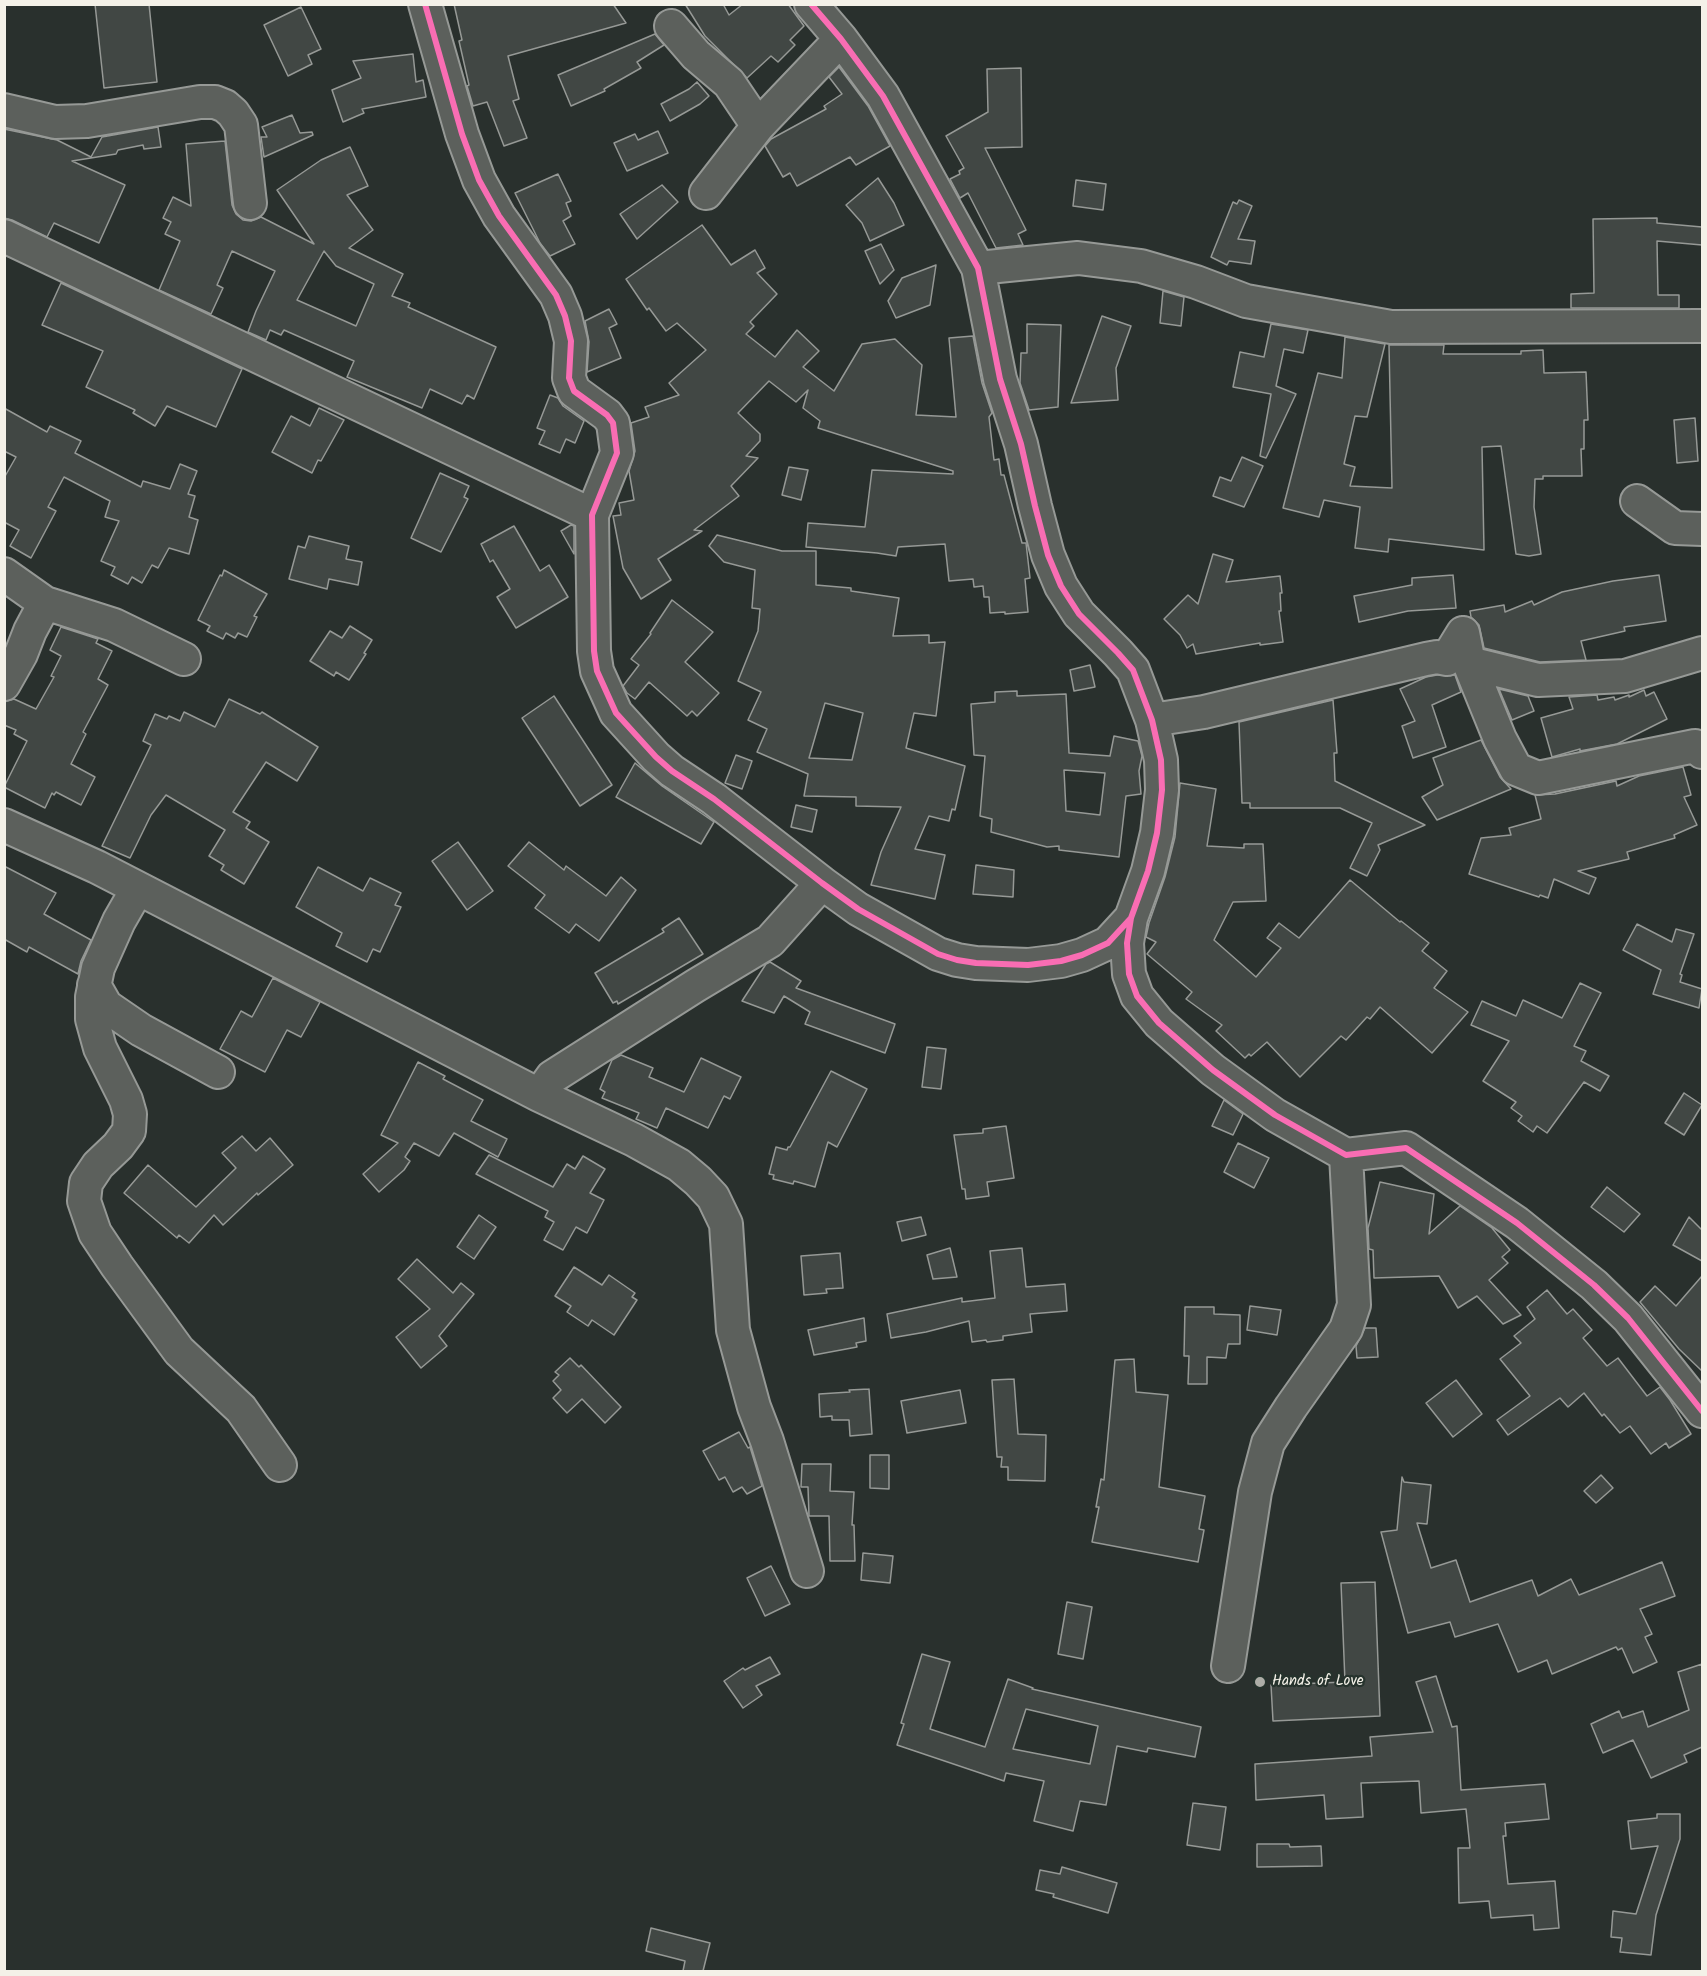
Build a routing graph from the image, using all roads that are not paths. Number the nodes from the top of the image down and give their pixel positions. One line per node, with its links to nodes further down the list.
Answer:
1 (425, 4): 13 (street)
2 (811, 4): 4 (street)
3 (671, 26): 6 (street)
4 (841, 39): 6 (street); 10 (street)
5 (4, 110): 8 (street)
6 (758, 126): 7 (street)
7 (706, 193)
8 (250, 203)
9 (4, 236): 13 (street)
10 (978, 268): 11 (street); 21 (street)
11 (1702, 326)
12 (1637, 501): 14 (street)
13 (592, 515): 24 (street)
14 (1702, 529)
15 (4, 574): 16 (street)
16 (45, 603): 18 (street); 20 (street)
17 (1702, 653): 19 (street)
18 (184, 659)
19 (1469, 663): 21 (street); 22 (street)
20 (4, 684)
21 (1152, 720): 26 (street)
22 (1700, 748)
23 (4, 825): 25 (street)
24 (822, 883): 26 (street); 29 (street)
25 (138, 888): 27 (street); 29 (street)
26 (1131, 918): 30 (street)
27 (94, 985): 28 (street); 32 (street)
28 (218, 1072)
29 (539, 1095): 33 (street)
30 (1346, 1155): 31 (street); 34 (street)
31 (1702, 1411)
32 (280, 1465)
33 (807, 1571)
34 (1228, 1666)

